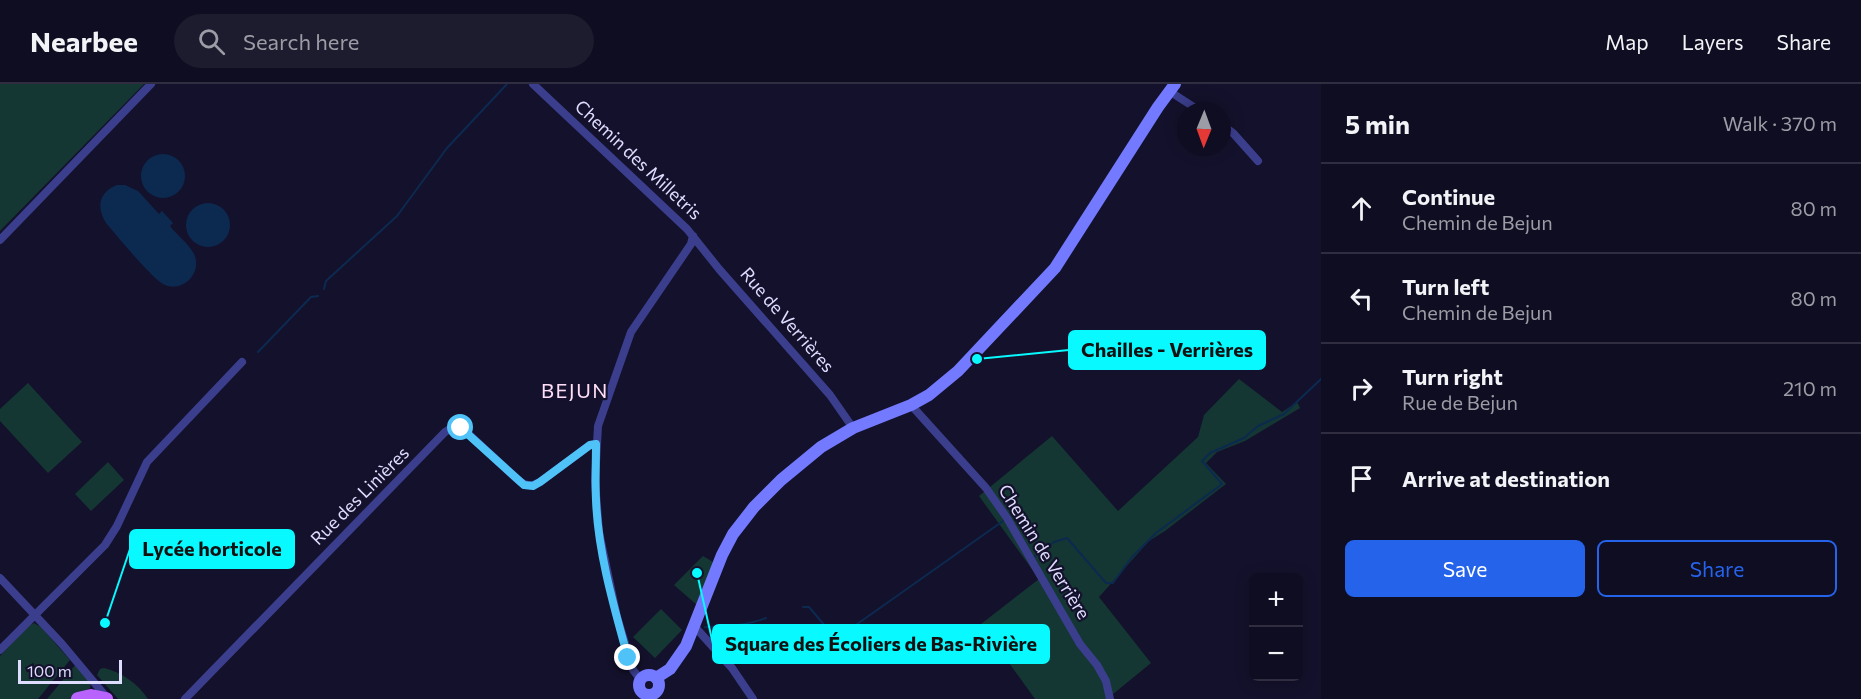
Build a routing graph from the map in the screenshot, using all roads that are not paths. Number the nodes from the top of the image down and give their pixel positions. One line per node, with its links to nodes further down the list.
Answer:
1 (151, 84): 8 (street)
2 (533, 84): 7 (street, Chemin des Milletris)
3 (1172, 88): 4 (street); 10 (street)
4 (1189, 102)
5 (1231, 132): 6 (street)
6 (1258, 160)
7 (693, 236): 11 (street, Rue de Verrières); 12 (street)
8 (0, 240)
9 (242, 362): 14 (street)
10 (911, 405): 11 (street); 24 (street, Chemin de Verrière)
11 (853, 428): 15 (street)
12 (596, 444): 18 (street); 22 (street, Rue des Linières)
13 (0, 578): 14 (street)
14 (35, 614): 16 (street); 19 (street)
15 (695, 627): 17 (street); 23 (street)
16 (0, 650)
17 (656, 678): 18 (street); 20 (street)
18 (640, 680): 20 (street)
19 (88, 692): 21 (main road)
20 (645, 697)
21 (107, 699)
22 (185, 699)
23 (753, 699)
24 (1110, 699)

